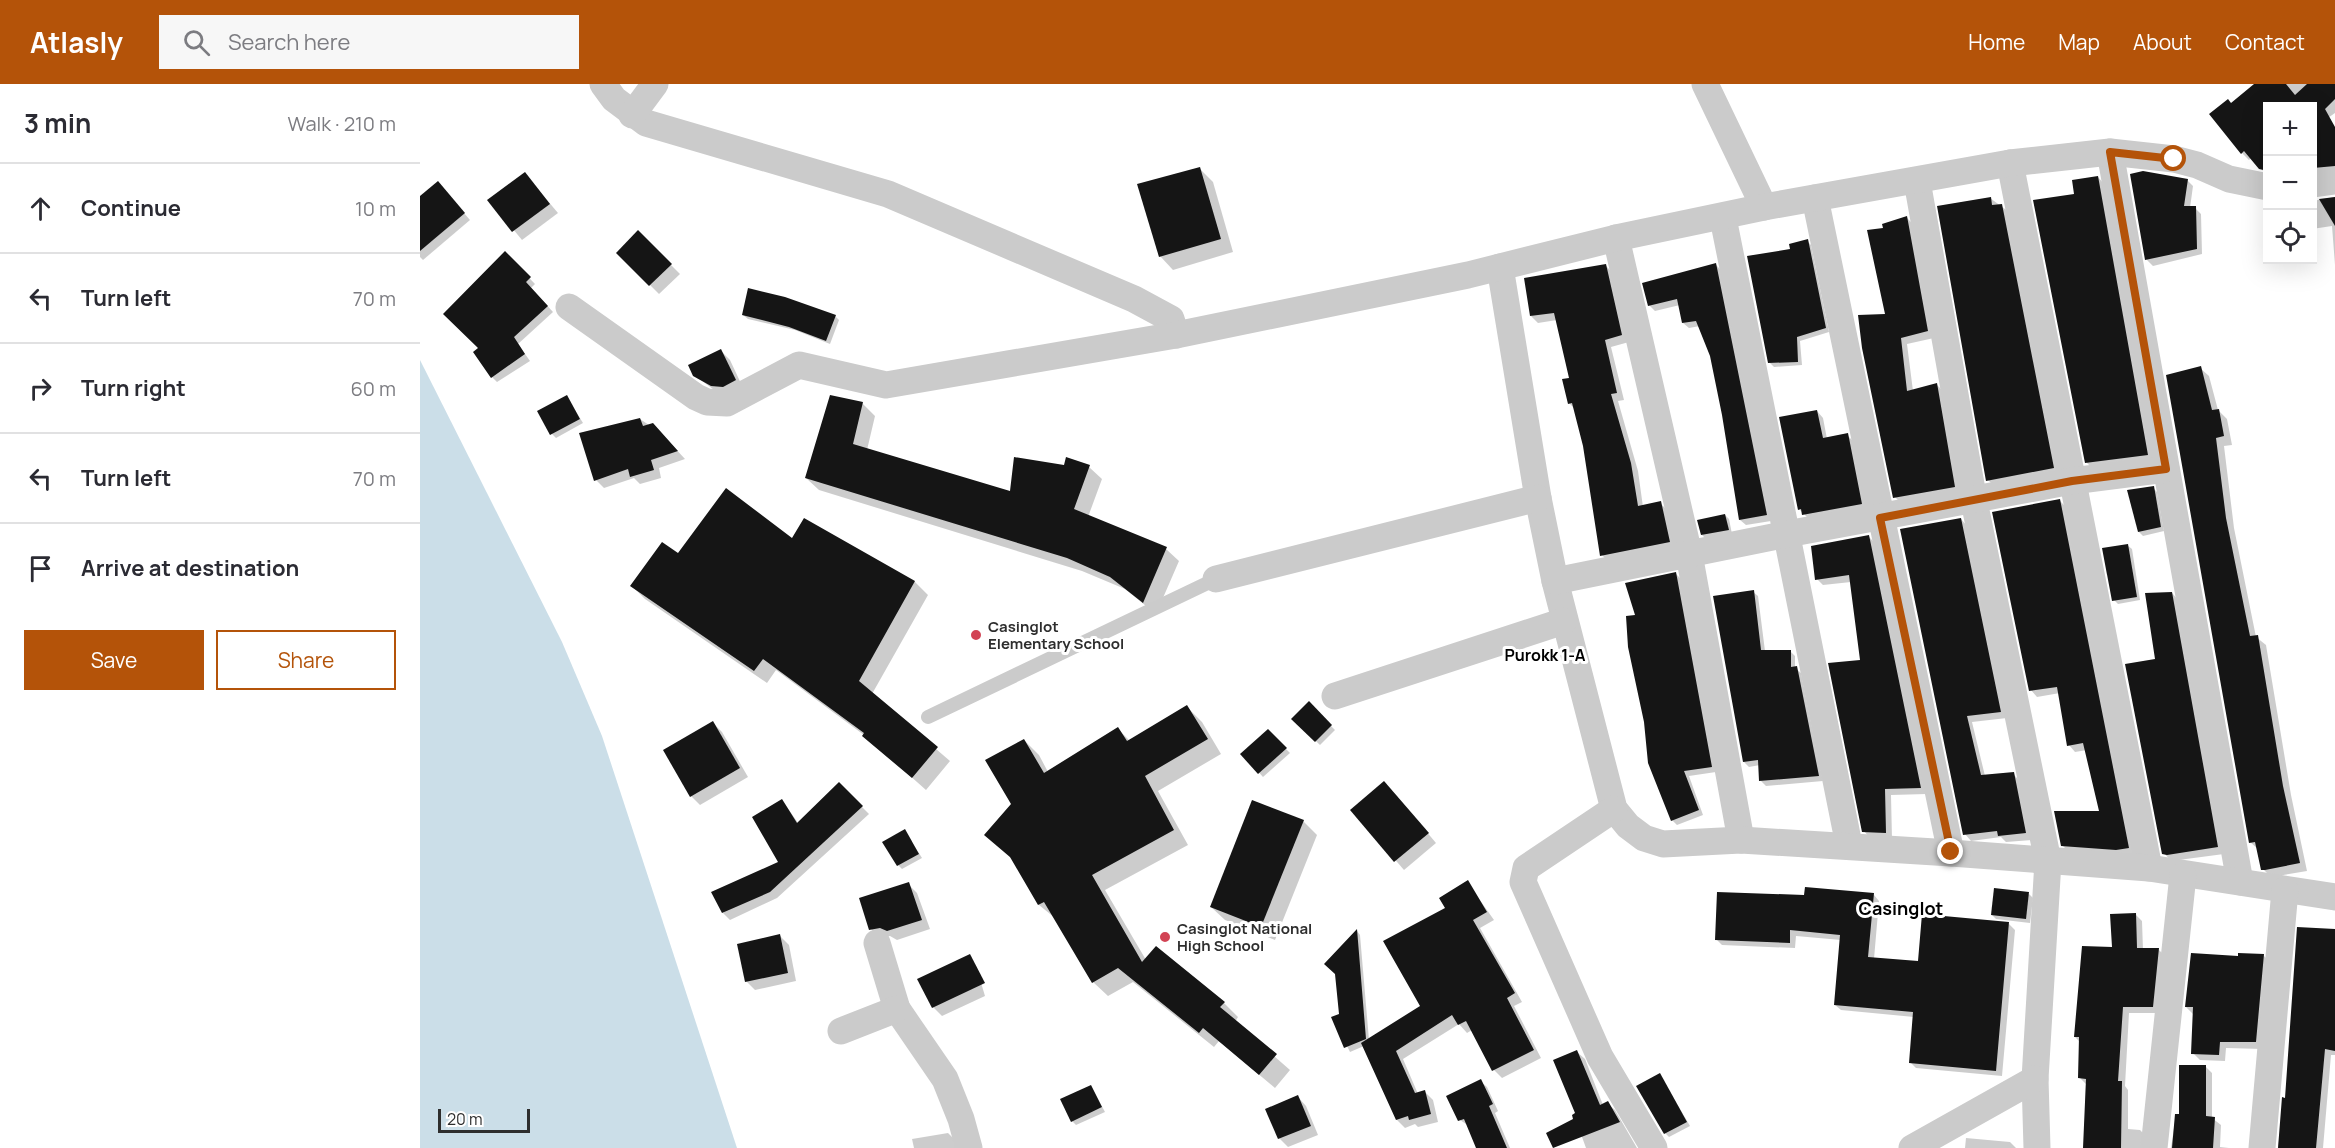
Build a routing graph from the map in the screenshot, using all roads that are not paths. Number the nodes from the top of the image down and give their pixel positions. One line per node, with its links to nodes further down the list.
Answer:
1 (603, 84): 4 (street)
2 (656, 84): 4 (street)
3 (1705, 84): 12 (street)
4 (632, 115): 17 (street)
5 (2110, 152): 6 (street); 10 (street); 18 (street)
6 (2010, 163): 8 (street); 19 (street)
7 (2335, 181): 9 (street)
8 (1917, 182): 11 (street); 21 (street)
9 (2317, 183)
10 (2263, 186)
11 (1815, 198): 12 (street); 22 (street)
12 (1764, 207): 13 (street)
13 (1723, 218): 14 (street); 23 (street)
14 (1616, 238): 15 (street); 24 (street)
15 (1500, 267): 17 (street); 20 (street)
16 (568, 307): 17 (street)
17 (1176, 335)
18 (2166, 469): 19 (street); 37 (street)
19 (2072, 481): 21 (street); 35 (street)
20 (1538, 498): 25 (street); 26 (street)
21 (1974, 501): 22 (street); 34 (street)
22 (1880, 518): 23 (street); 33 (street)
23 (1787, 534): 24 (street); 32 (street)
24 (1689, 554): 26 (street); 31 (street)
25 (1216, 579): 29 (lane)
26 (1555, 581): 27 (street)
27 (1564, 621): 28 (street); 30 (street)
28 (1335, 696)
29 (928, 717)
30 (1614, 809): 31 (street); 45 (street)
31 (1741, 840): 32 (street)
32 (1849, 845): 33 (street)
33 (1951, 852): 34 (street)
34 (2048, 861): 35 (street); 43 (street)
35 (2149, 868): 36 (street)
36 (2183, 875): 37 (street); 48 (street)
37 (2240, 882): 38 (street)
38 (2285, 890): 39 (street); 49 (street)
39 (2335, 897)
40 (878, 943): 41 (street)
41 (897, 1009): 42 (street); 44 (street)
42 (840, 1031)
43 (2035, 1079): 46 (street); 47 (street)
44 (969, 1148)
45 (1654, 1148)
46 (1912, 1148)
47 (2037, 1148)
48 (2154, 1148)
49 (2262, 1148)

